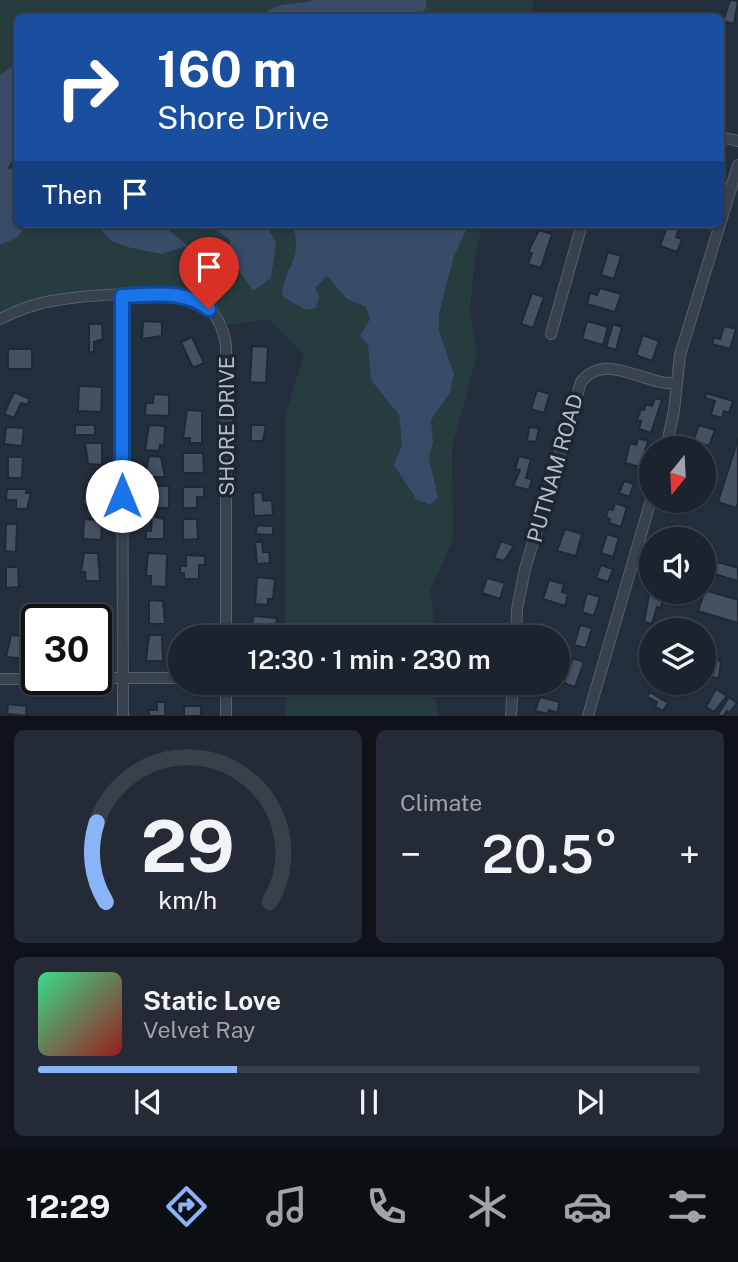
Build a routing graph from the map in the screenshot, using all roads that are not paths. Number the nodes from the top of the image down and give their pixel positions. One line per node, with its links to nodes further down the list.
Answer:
1 (738, 165): 2 (street)
2 (724, 209)
3 (581, 228): 7 (street)
4 (718, 228): 8 (street)
5 (122, 296): 6 (street, SHORE DRIVE); 11 (street, SHORE DRIVE); 14 (street)
6 (0, 319)
7 (551, 334)
8 (676, 383): 9 (street); 12 (street, PUTNAM ROAD)
9 (668, 436)
10 (647, 513): 23 (street)
11 (226, 625)
12 (517, 625)
13 (112, 678): 14 (street)
14 (124, 678): 15 (street); 20 (street)
15 (168, 678)
16 (0, 679): 17 (street)
17 (21, 679)
18 (226, 695): 21 (street)
19 (512, 695): 22 (street)
20 (124, 716)
21 (226, 716)
22 (511, 716)
23 (588, 716)

